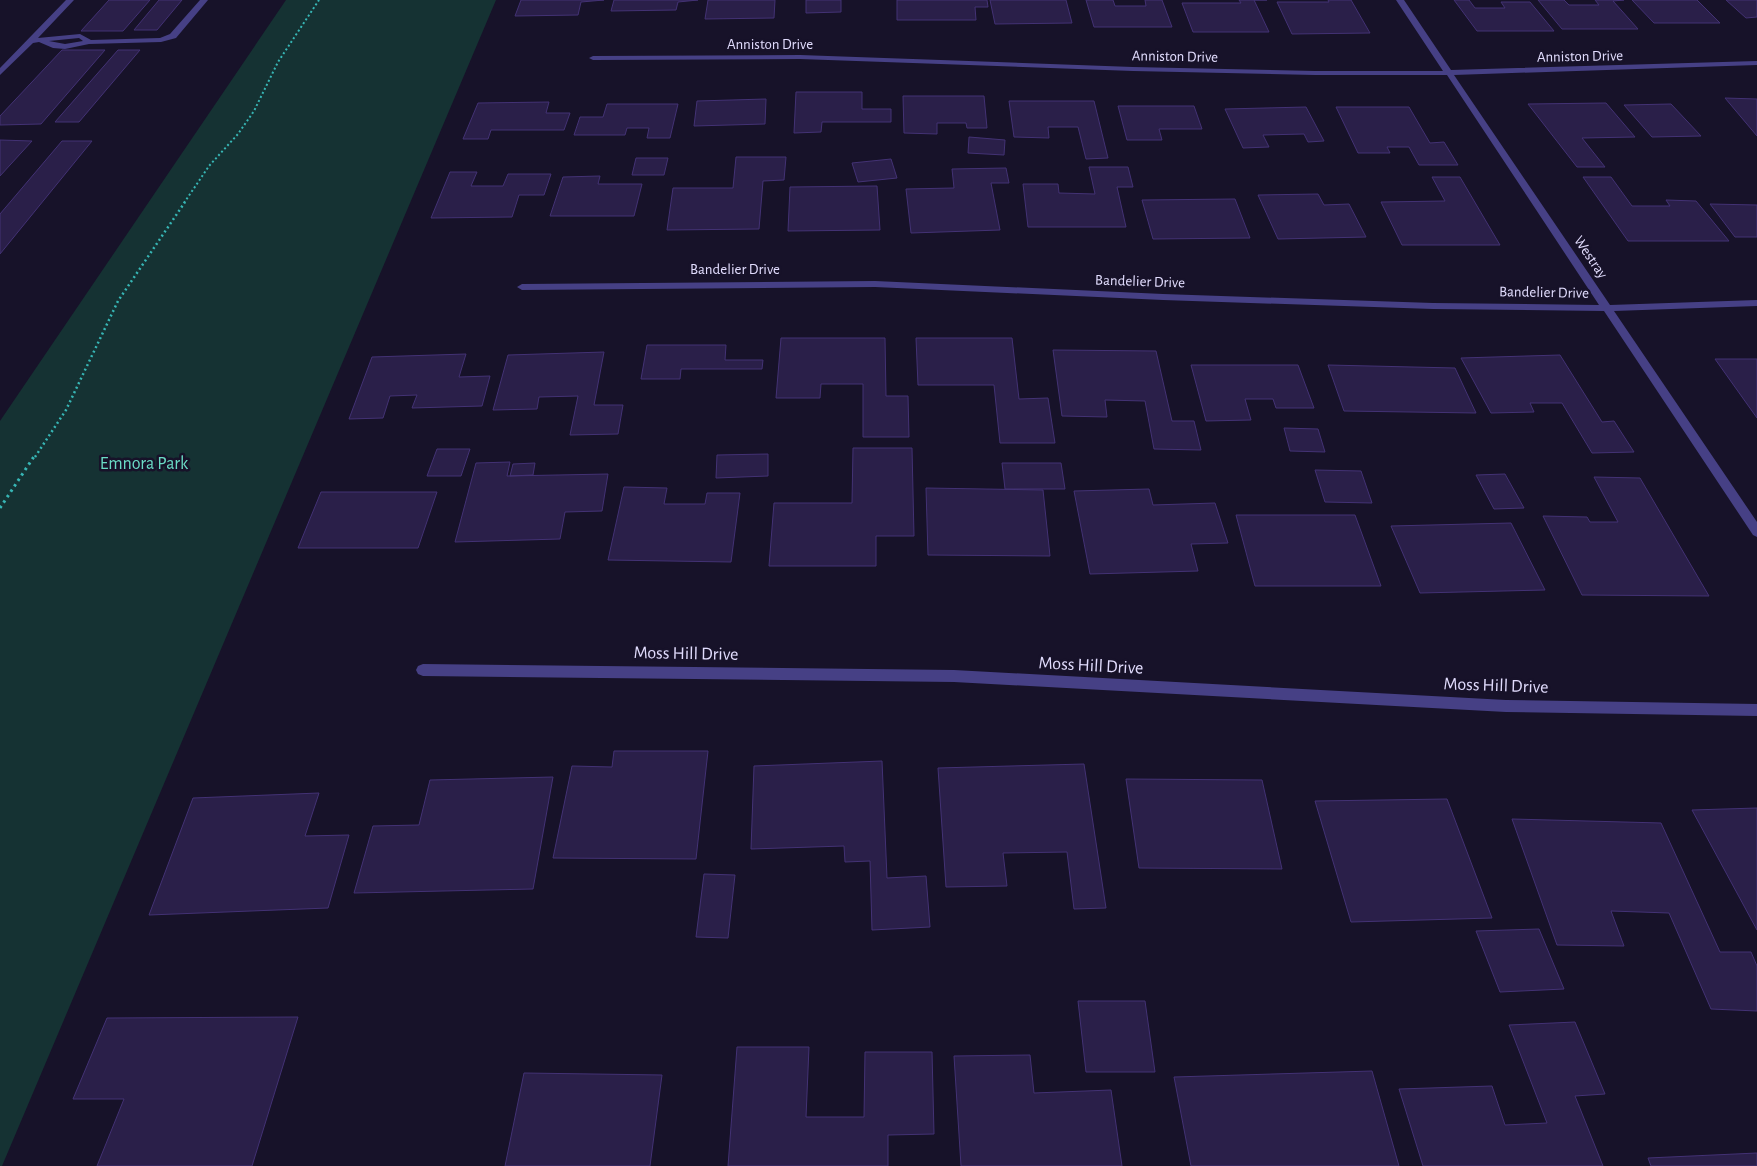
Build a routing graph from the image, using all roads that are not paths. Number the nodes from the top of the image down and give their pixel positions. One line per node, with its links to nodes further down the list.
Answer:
1 (70, 0): 4 (street)
2 (204, 0): 4 (street)
3 (1400, 0): 7 (street, Westray)
4 (31, 41): 8 (street)
5 (593, 58): 7 (street, Anniston Drive)
6 (1757, 63): 7 (street, Anniston Drive)
7 (1447, 73): 11 (street, Westray)
8 (0, 74)
9 (522, 287): 11 (street, Bandelier Drive)
10 (1757, 303): 11 (street, Bandelier Drive)
11 (1607, 308): 12 (street, Westray)
12 (1757, 532)
13 (423, 670): 14 (street, Moss Hill Drive)
14 (1757, 710)

